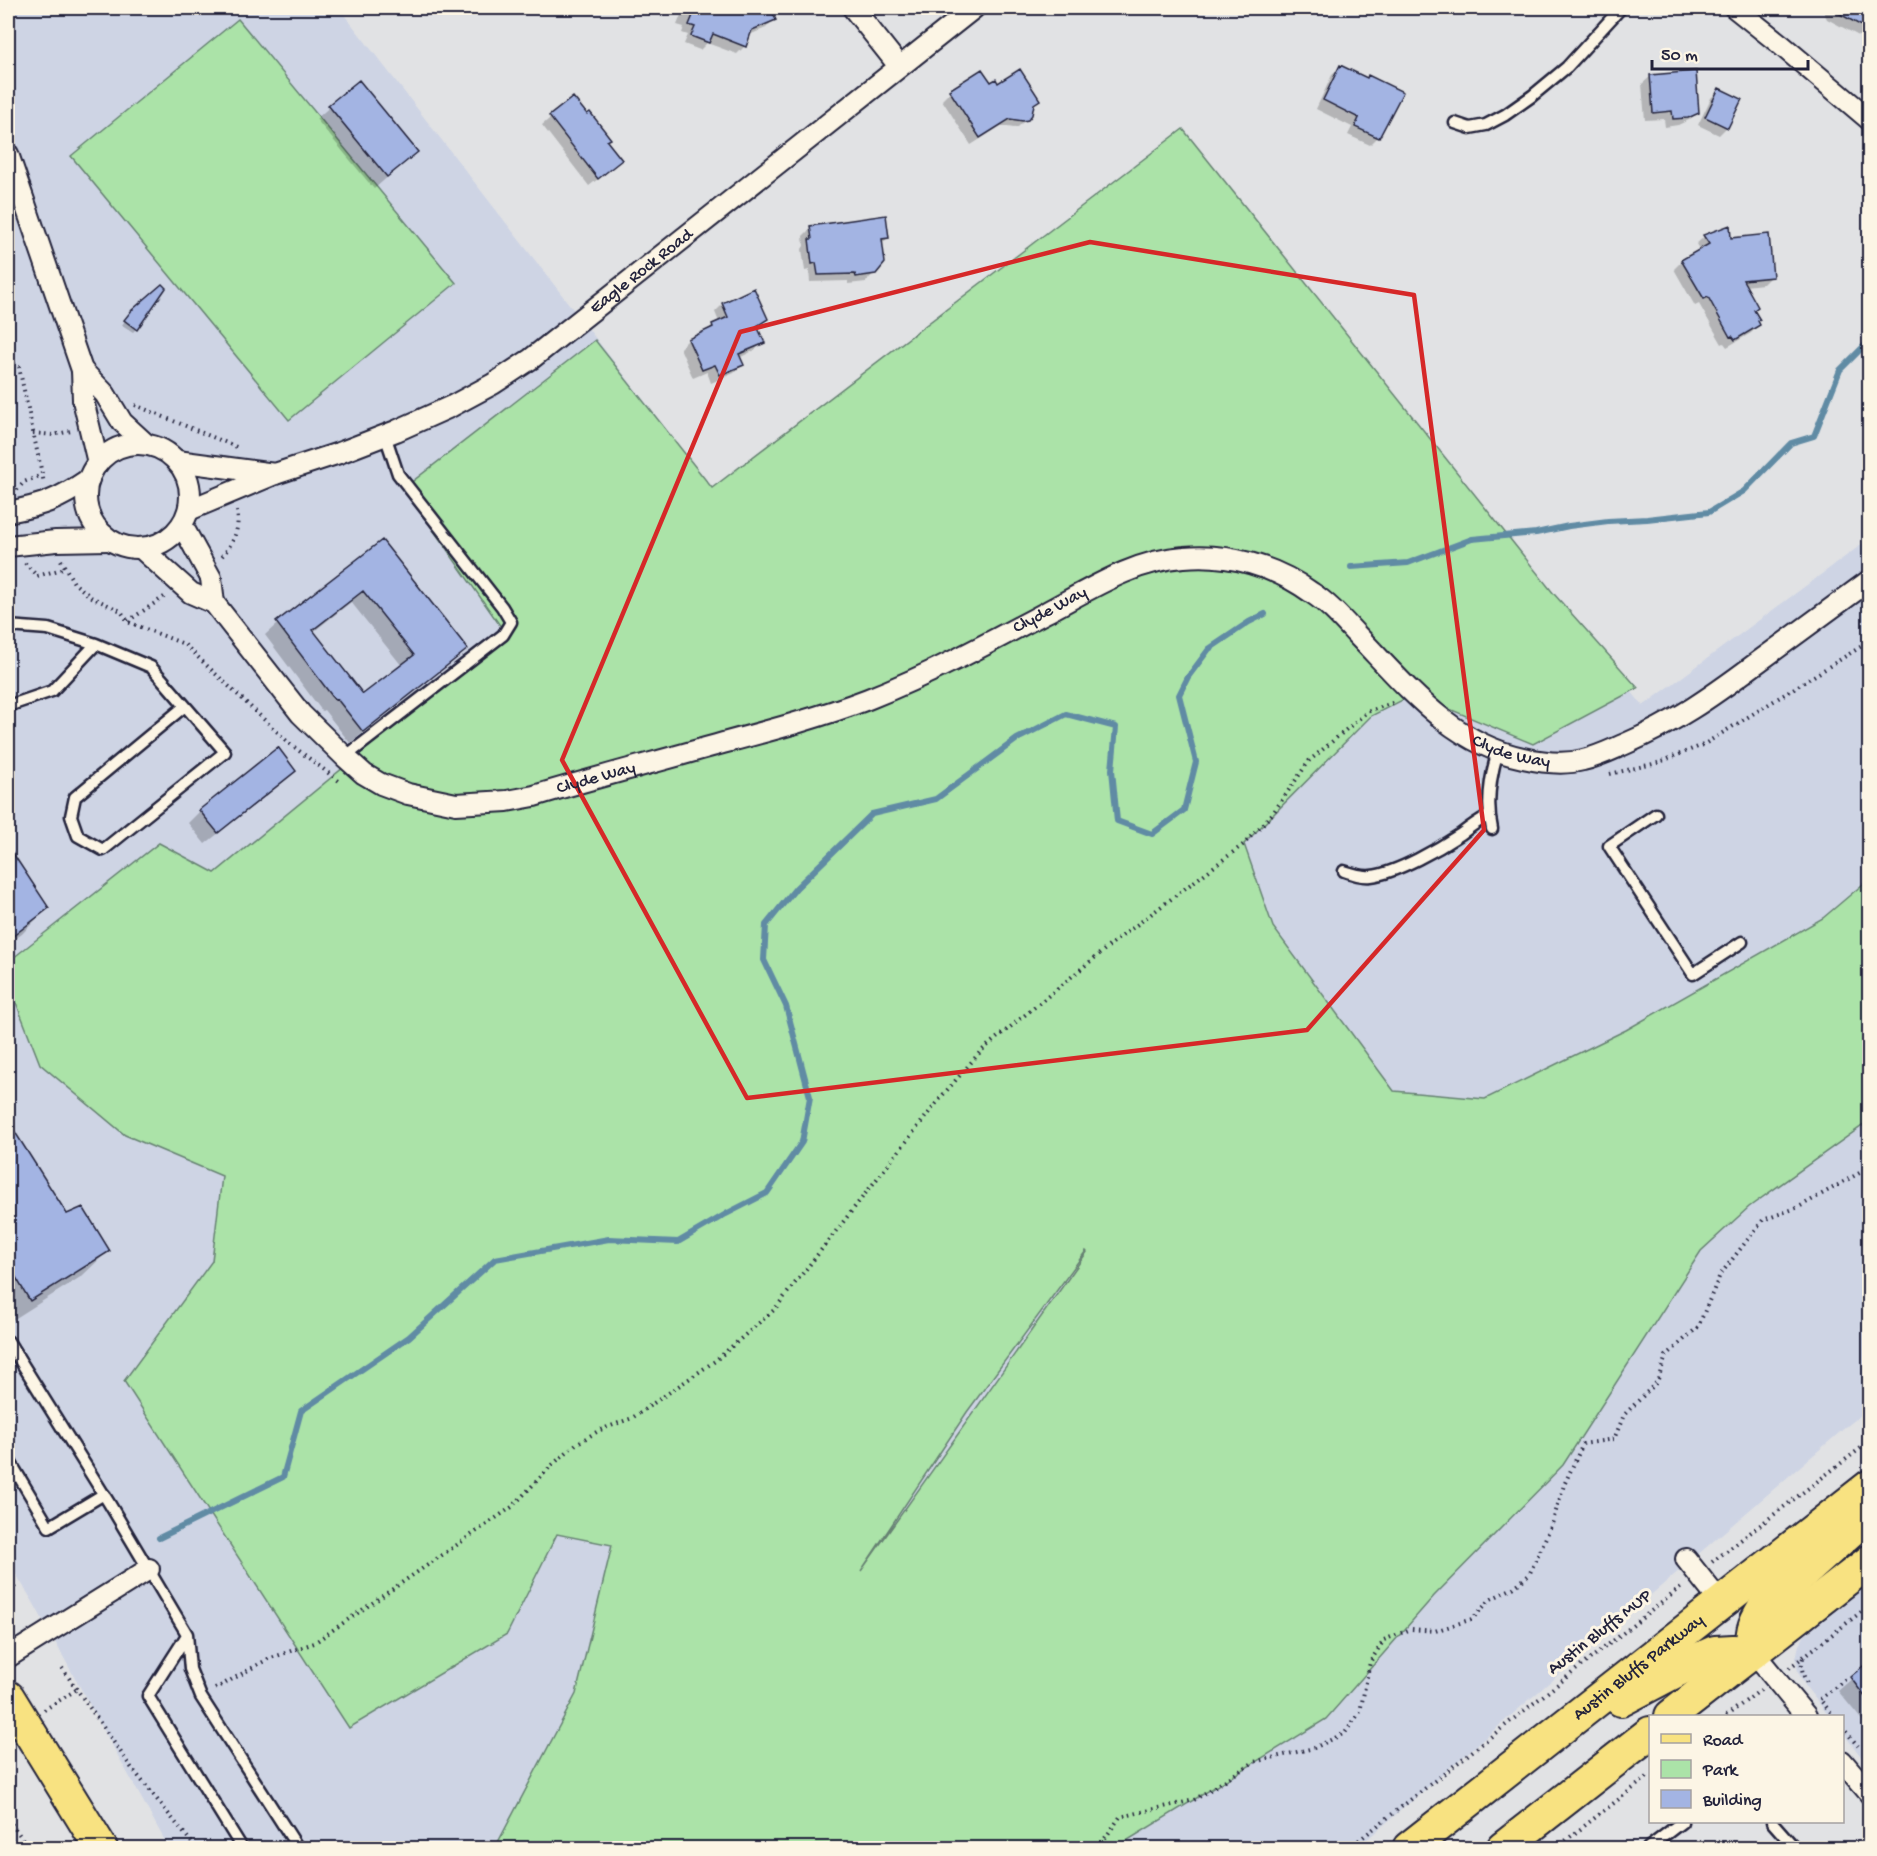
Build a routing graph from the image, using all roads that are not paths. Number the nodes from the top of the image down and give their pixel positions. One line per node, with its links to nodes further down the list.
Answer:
1 (853, 8): 5 (street)
2 (974, 8): 5 (street, Eagle Rock Road)
3 (1621, 8): 7 (lane)
4 (1735, 8): 6 (street)
5 (899, 66): 10 (street, Eagle Rock Road)
6 (1869, 120)
7 (1455, 123)
8 (8, 154): 9 (street)
9 (81, 370): 11 (street, Eagle Rock Road); 13 (street)
10 (385, 435): 14 (street, Eagle Rock Road); 27 (lane)
11 (146, 444): 12 (street, Eagle Rock Road); 13 (street)
12 (177, 461): 14 (street, Eagle Rock Road); 16 (street)
13 (93, 471): 15 (street); 17 (street)
14 (275, 474): 16 (street, Eagle Rock Road)
15 (8, 512)
16 (186, 517): 19 (street, Eagle Rock Road); 21 (street)
17 (109, 540): 18 (street); 19 (street)
18 (8, 546)
19 (141, 548): 21 (street)
20 (1869, 580): 26 (street, Clyde Way)
21 (214, 603): 27 (street, Clyde Way)
22 (8, 626): 23 (lane)
23 (96, 644): 24 (lane); 25 (lane)
24 (8, 705)
25 (185, 706): 25 (lane)
26 (1498, 751): 27 (street, Clyde Way); 29 (lane)
27 (345, 758)
28 (1656, 814): 32 (lane)
29 (1488, 816): 30 (lane); 31 (lane)
30 (1492, 830)
31 (1344, 871)
32 (1742, 942)
33 (8, 1341): 36 (lane)
34 (8, 1458): 36 (lane)
35 (1869, 1486): 41 (main road, Austin Bluffs Parkway)
36 (104, 1494): 40 (lane)
37 (1869, 1513): 43 (main road)
38 (1869, 1561): 43 (main road)
39 (1692, 1567): 41 (street)
40 (148, 1569): 42 (lane); 44 (street)
41 (1721, 1603): 49 (main road, Austin Bluffs Parkway)
42 (187, 1634): 55 (lane); 56 (lane)
43 (1753, 1652): 46 (main road); 47 (street); 49 (main road)
44 (8, 1657)
45 (8, 1697): 54 (main road)
46 (1672, 1715)
47 (1805, 1715)
48 (1649, 1734): 58 (main road)
49 (1543, 1744): 57 (main road, Austin Bluffs Parkway)
50 (1844, 1763): 51 (street)
51 (1869, 1794)
52 (1679, 1823): 59 (lane)
53 (1774, 1823): 60 (lane)
54 (101, 1848)
55 (242, 1848)
56 (298, 1848)
57 (1409, 1848)
58 (1503, 1848)
59 (1647, 1848)
60 (1795, 1848)

